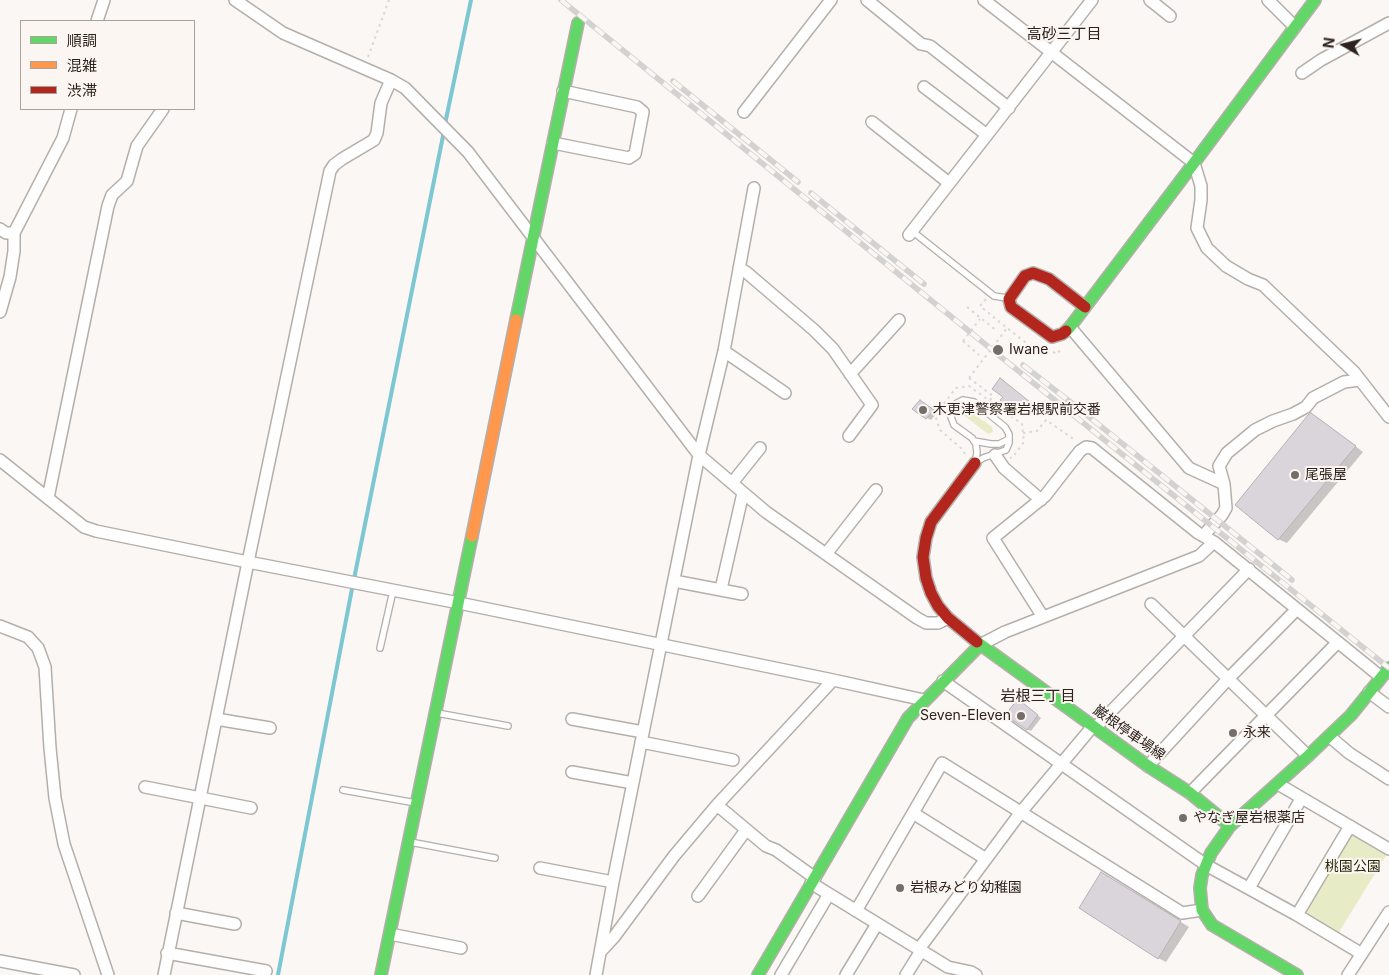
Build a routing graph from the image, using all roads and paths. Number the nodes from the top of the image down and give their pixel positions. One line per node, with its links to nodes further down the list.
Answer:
1 (104, 0): 12 (street)
2 (235, 0): 17 (street)
3 (389, 0): 17 (path)
4 (831, 0): 25 (street)
5 (867, 0): 22 (street)
6 (984, 0): 16 (street)
7 (1092, 0): 16 (street)
8 (1150, 0): 11 (street)
9 (1268, 0): 15 (street)
10 (1315, 0): 15 (street)
11 (1170, 16)
12 (97, 20)
13 (578, 23): 21 (street)
14 (1389, 23): 18 (street)
15 (1295, 26): 29 (street)
16 (1052, 53): 22 (street); 29 (street)
17 (364, 68): 19 (street)
18 (1302, 73)
19 (390, 80): 35 (street); 74 (street)
20 (924, 87): 27 (street)
21 (564, 91): 28 (street); 28 (street)
22 (1009, 108): 27 (street)
23 (71, 110): 33 (street)
24 (162, 110): 69 (street)
25 (744, 112)
26 (872, 122): 30 (street)
27 (987, 136): 30 (street)
28 (553, 143): 35 (street)
29 (1194, 163): 39 (street); 51 (street)
30 (949, 183): 34 (street)
31 (754, 188): 36 (street)
32 (0, 229): 33 (street)
33 (14, 233): 41 (street)
34 (910, 233): 37 (lane)
35 (533, 237): 61 (street); 80 (street)
36 (739, 268): 48 (street); 50 (street)
37 (1009, 298): 39 (street); 44 (street)
38 (986, 299): 45 (path)
39 (1085, 306): 44 (street)
40 (967, 307): 42 (path)
41 (0, 312)
42 (980, 318): 46 (path); 49 (path, bridge)
43 (899, 320): 50 (street)
44 (1070, 326): 66 (street)
45 (1007, 328): 47 (path); 53 (path, bridge)
46 (996, 332)
47 (1043, 346)
48 (724, 351): 52 (street); 61 (street)
49 (979, 354)
50 (850, 374): 56 (street)
51 (1360, 380): 54 (street); 66 (street)
52 (785, 393)
53 (989, 401)
54 (1389, 417)
55 (1023, 433): 60 (path)
56 (849, 436)
57 (1009, 439): 58 (lane); 58 (lane); 62 (lane)
58 (974, 441): 64 (lane)
59 (760, 448): 65 (street)
60 (1085, 448): 70 (street); 71 (street)
61 (699, 455): 65 (street); 76 (street)
62 (995, 455): 64 (lane); 70 (street)
63 (0, 460): 69 (street)
64 (975, 463): 84 (street, 巌根停車場線)
65 (732, 483): 68 (street)
66 (1224, 484): 71 (street)
67 (876, 490): 73 (street)
68 (743, 493): 73 (street); 77 (street)
69 (48, 498): 74 (street)
70 (1041, 500): 83 (street)
71 (1203, 536): 72 (street)
72 (1214, 542): 75 (street); 83 (street)
73 (826, 554): 84 (street)
74 (248, 562): 78 (street); 100 (street)
75 (1248, 569): 82 (street); 86 (street)
76 (674, 581): 77 (street); 88 (street)
77 (721, 589): 79 (street)
78 (393, 590): 80 (street); 90 (lane)
79 (742, 594)
80 (459, 603): 88 (street); 98 (street)
81 (1151, 604): 86 (street)
82 (1297, 609): 87 (street); 92 (street)
83 (1043, 617): 89 (street)
84 (948, 618): 89 (street, 巌根停車場線)
85 (0, 626): 156 (street)
86 (1184, 636): 92 (street); 103 (street)
87 (1338, 642): 91 (street); 99 (street)
88 (661, 645): 93 (street); 106 (street)
89 (980, 645): 94 (street); 103 (street, 巌根停車場線)
90 (380, 648)
91 (1385, 673): 95 (street)
92 (1228, 679): 99 (street); 110 (street)
93 (833, 680): 96 (street); 121 (street)
94 (943, 681): 96 (street); 109 (street)
95 (1369, 692): 97 (street); 105 (street)
96 (924, 700): 134 (street)
97 (1389, 707)
98 (435, 713): 102 (lane); 120 (street)
99 (1266, 716): 107 (street); 117 (street)
100 (216, 719): 104 (street); 118 (street)
101 (572, 719): 106 (street)
102 (508, 726)
103 (1094, 727): 109 (street); 110 (street, 巌根停車場線)
104 (270, 728)
105 (1329, 736): 107 (street); 112 (street)
106 (642, 737): 108 (street); 113 (street)
107 (1308, 756): 114 (street)
108 (733, 760)
109 (1062, 763): 123 (street); 132 (street)
110 (1148, 766): 117 (street, 巌根停車場線)
111 (572, 772): 113 (street)
112 (1389, 780)
113 (633, 784): 135 (street)
114 (1278, 784): 119 (street); 125 (street)
115 (144, 787): 118 (street)
116 (343, 790): 120 (lane)
117 (1190, 793): 125 (street, 巌根停車場線)
118 (200, 798): 122 (street); 142 (street)
119 (1301, 799): 126 (street); 136 (street)
120 (416, 803): 128 (street)
121 (717, 805): 127 (street); 148 (street)
122 (251, 808)
123 (1021, 812): 124 (street); 131 (street); 139 (street)
124 (913, 813): 131 (street); 140 (street)
125 (1230, 826): 132 (street)
126 (1350, 826): 129 (street); 143 (street)
127 (746, 830): 134 (street); 138 (street)
128 (408, 842): 130 (lane); 146 (street)
129 (1389, 849)
130 (495, 858)
131 (986, 859): 149 (street)
132 (1206, 865): 136 (street); 139 (street)
133 (540, 868): 135 (street)
134 (813, 881): 137 (street); 160 (street)
135 (613, 882): 148 (street)
136 (1249, 888): 143 (street)
137 (829, 894): 140 (street); 161 (street)
138 (698, 896)
139 (1202, 910): 164 (street)
140 (856, 911): 145 (street)
141 (1389, 912): 151 (street)
142 (176, 913): 144 (street); 150 (street)
143 (1297, 915): 151 (street)
144 (235, 924)
145 (877, 924): 149 (street); 162 (street)
146 (390, 934): 147 (street); 158 (street)
147 (461, 948)
148 (601, 950): 159 (street)
149 (920, 950): 154 (street); 163 (street)
150 (168, 953): 153 (street); 157 (street)
151 (1362, 954): 165 (street)
152 (0, 960): 155 (street)
153 (266, 971)
154 (972, 974)
155 (74, 975)
156 (108, 975)
157 (164, 975)
158 (381, 975)
159 (596, 975)
160 (758, 975)
161 (782, 975)
162 (846, 975)
163 (906, 975)
164 (1297, 975)
165 (1348, 975)

